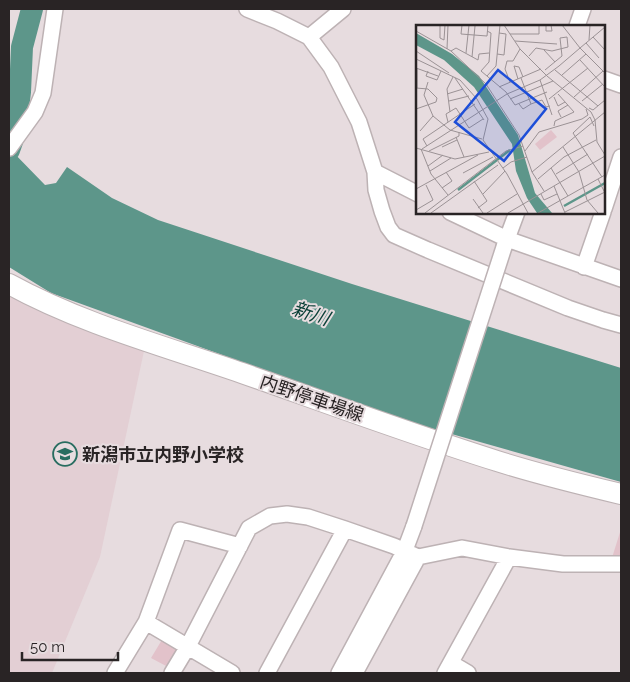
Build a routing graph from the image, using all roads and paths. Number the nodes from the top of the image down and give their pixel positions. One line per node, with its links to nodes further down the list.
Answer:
1 (55, 9): 9 (street)
2 (247, 9): 6 (street)
3 (343, 9): 6 (street)
4 (583, 9): 5 (street)
5 (577, 25)
6 (309, 38): 11 (street)
7 (605, 79): 8 (street)
8 (621, 85)
9 (9, 148)
10 (621, 160): 13 (street)
11 (375, 172): 12 (street); 21 (street)
12 (416, 193)
13 (605, 205)
14 (454, 214): 17 (street)
15 (516, 214): 17 (street)
16 (602, 214): 18 (street)
17 (505, 243): 18 (street); 25 (street, bridge)
18 (584, 267): 19 (street)
19 (621, 279)
20 (9, 284): 22 (main road, 内野停車場線)
21 (621, 325)
22 (621, 494)
23 (345, 528): 24 (street); 25 (street); 34 (street)
24 (240, 546): 28 (street); 29 (street)
25 (412, 553): 26 (street); 35 (street); 36 (street)
26 (509, 556): 27 (street); 30 (street)
27 (621, 564)
28 (146, 622): 29 (street); 31 (street)
29 (187, 648): 32 (street); 33 (street)
30 (448, 668): 37 (street)
31 (115, 673)
32 (172, 673)
33 (232, 673)
34 (267, 673)
35 (339, 673)
36 (355, 673)
37 (468, 673)

